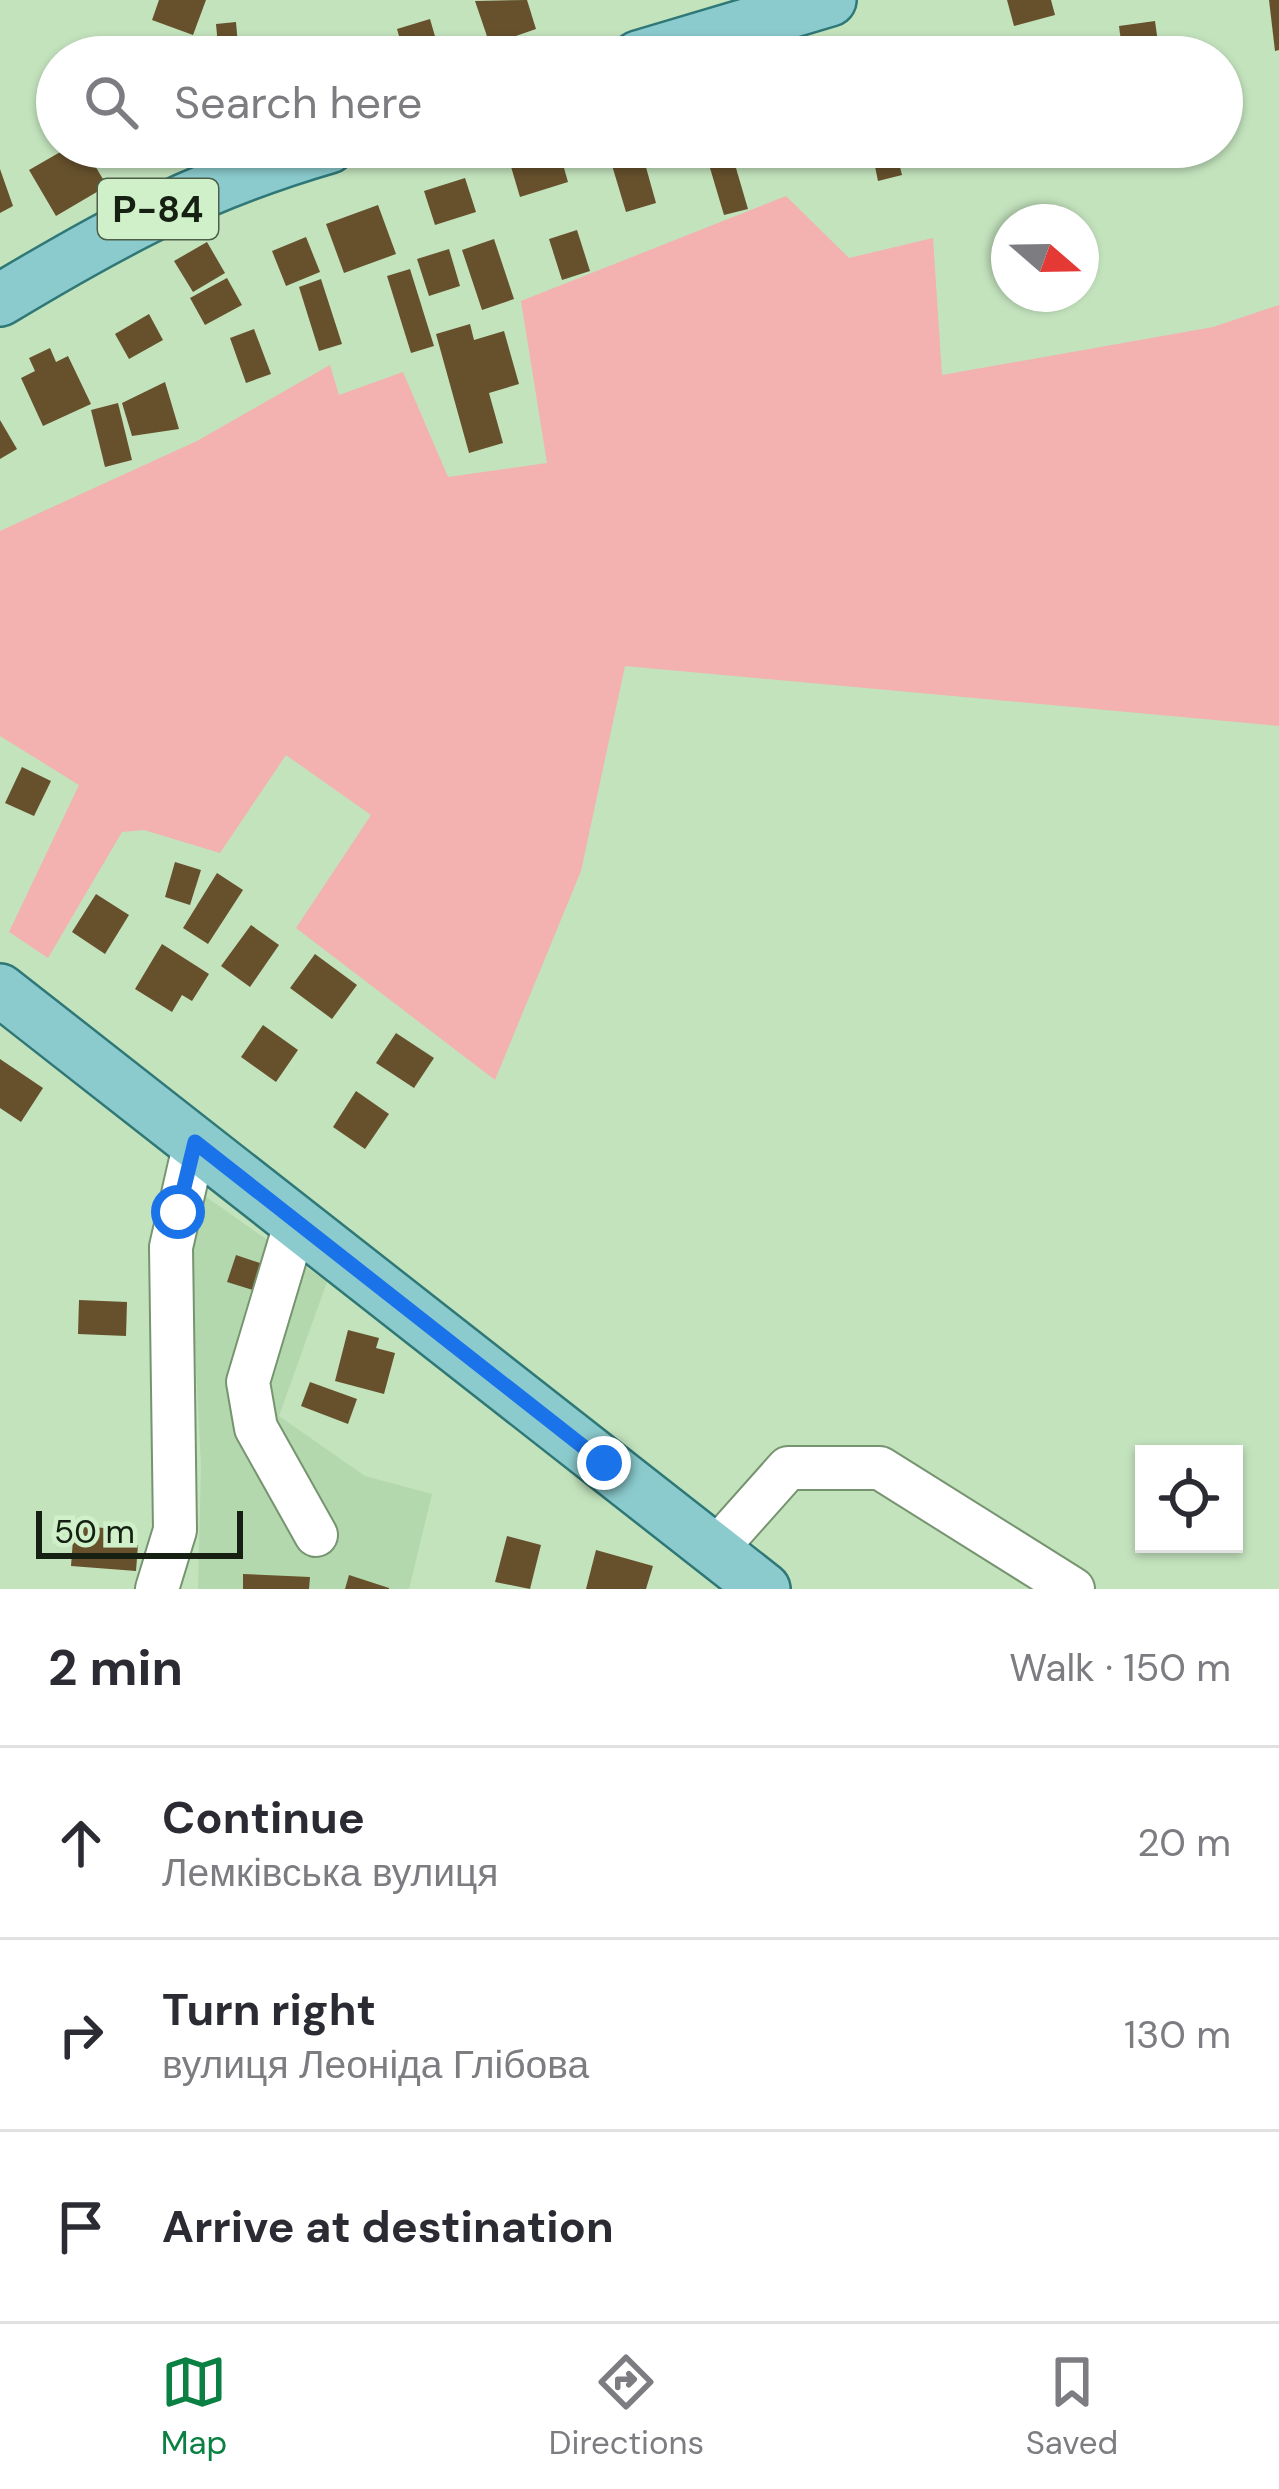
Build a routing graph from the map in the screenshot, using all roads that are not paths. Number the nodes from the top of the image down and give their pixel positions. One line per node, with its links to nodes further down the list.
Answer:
1 (830, 0): 2 (main road)
2 (709, 36)
3 (257, 168): 4 (main road, Р-84)
4 (0, 301)
5 (0, 990): 6 (main road)
6 (195, 1142): 7 (main road); 10 (street)
7 (297, 1218): 8 (street); 9 (main road)
8 (316, 1535)
9 (730, 1572): 11 (street)
10 (157, 1589)
11 (1072, 1589)

